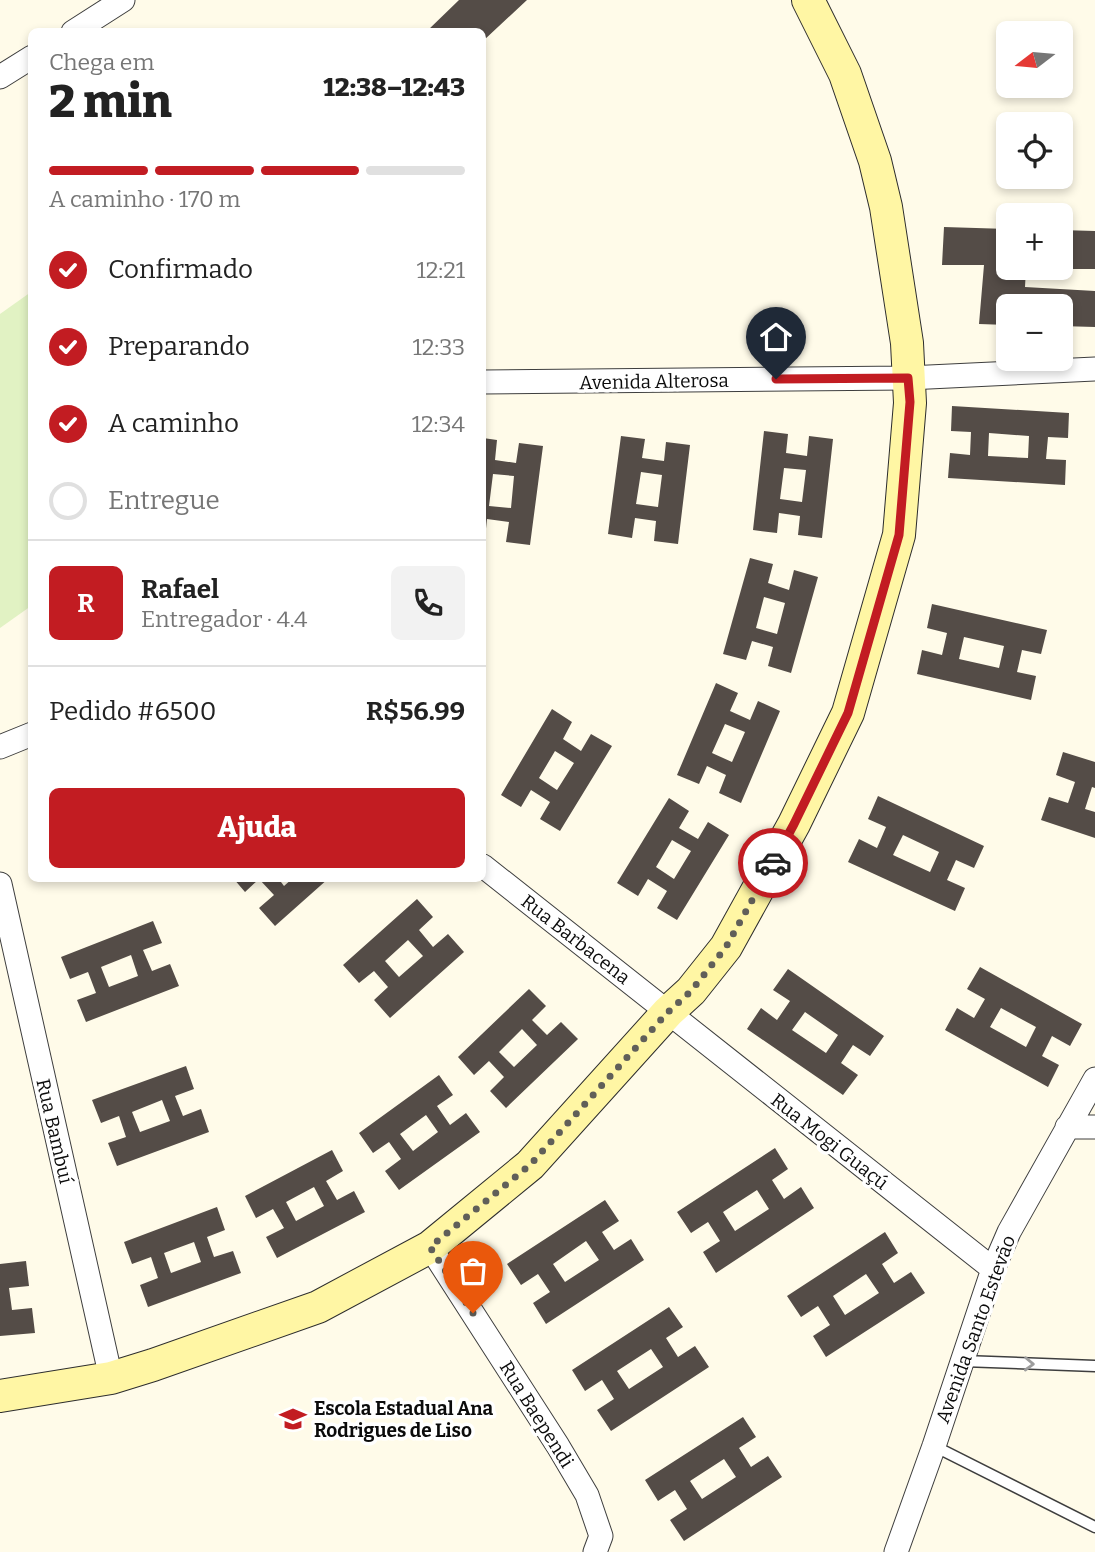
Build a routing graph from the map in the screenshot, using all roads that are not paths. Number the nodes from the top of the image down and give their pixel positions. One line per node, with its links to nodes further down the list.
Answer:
1 (124, 0): 3 (street)
2 (808, 0): 7 (street)
3 (79, 28)
4 (28, 60): 5 (street)
5 (0, 77)
6 (1095, 369): 7 (street, Avenida Alterosa)
7 (908, 378): 8 (street, Avenida Alterosa); 13 (street)
8 (486, 383)
9 (28, 736): 10 (street)
10 (0, 747)
11 (486, 868): 13 (street, Rua Barbacena)
12 (0, 884): 21 (street, Rua Bambuí)
13 (668, 1012): 17 (street); 18 (street, Rua Mogi Guaçú)
14 (1095, 1079): 15 (street, Avenida Santo Estevão)
15 (1067, 1127): 16 (street); 18 (street, Avenida Santo Estevão)
16 (1095, 1127)
17 (430, 1247): 21 (street); 25 (street, Rua Baependi)
18 (993, 1269): 19 (street, Avenida Santo Estevão)
19 (962, 1361): 20 (lane, one-way to 20); 23 (street, Avenida Santo Estevão)
20 (1095, 1366)
21 (111, 1378): 22 (street)
22 (0, 1396)
23 (934, 1446): 24 (lane); 26 (street, Avenida Santo Estevão)
24 (1095, 1527)
25 (595, 1552)
26 (896, 1552)

